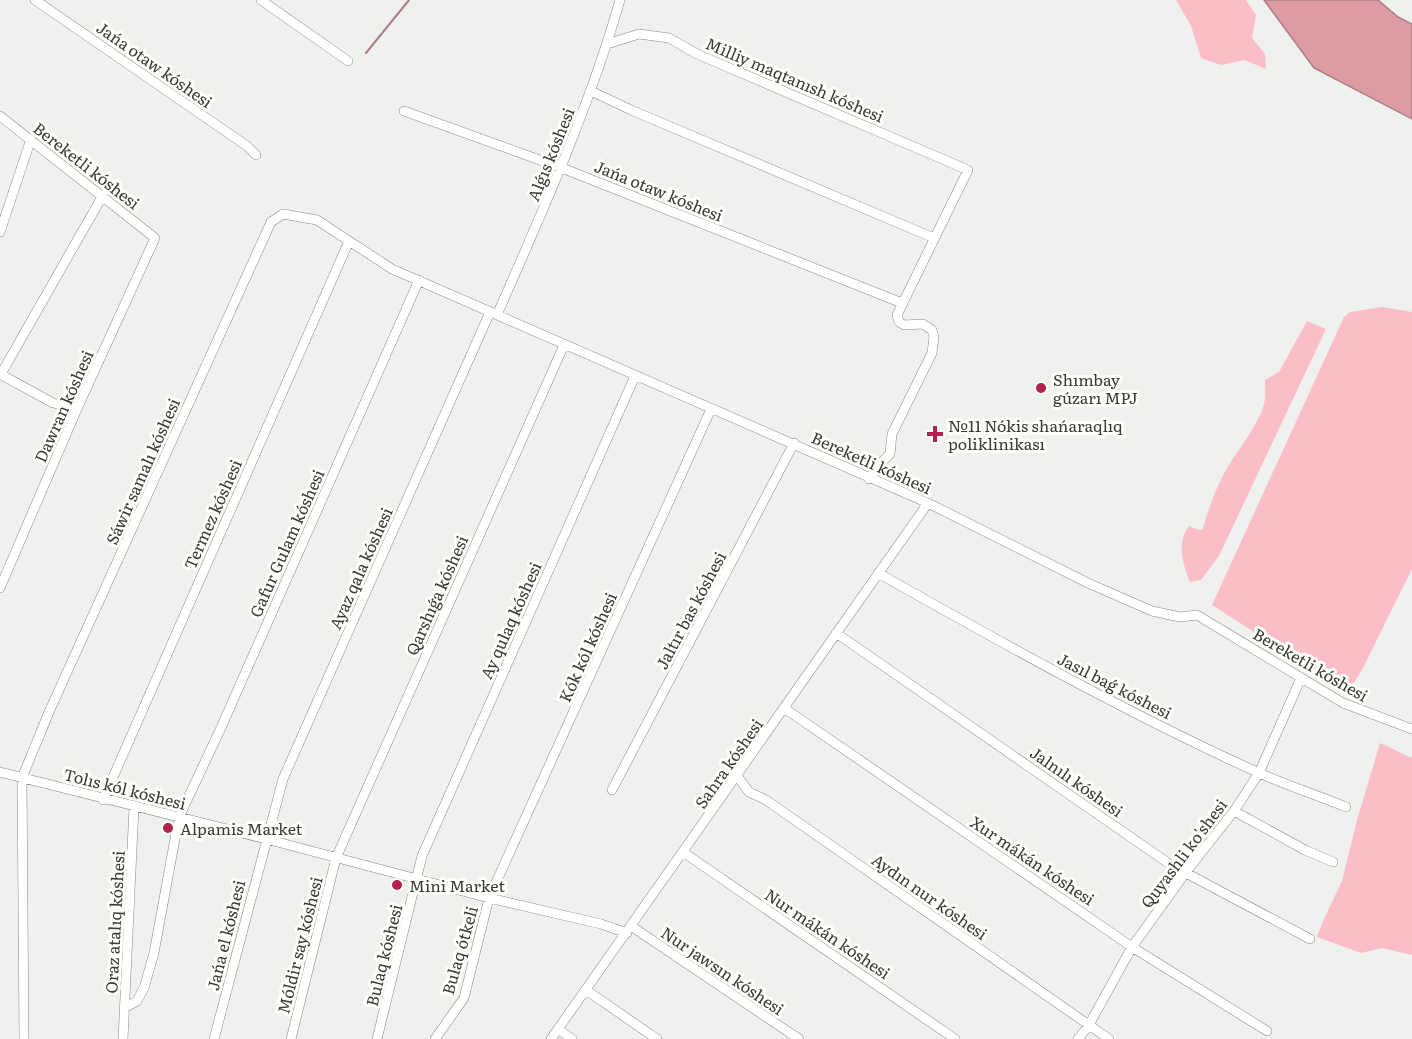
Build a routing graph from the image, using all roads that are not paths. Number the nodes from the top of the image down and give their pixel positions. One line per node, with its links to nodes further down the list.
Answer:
1 (36, 0): 10 (street, Jańa otaw kóshesi)
2 (261, 0): 5 (street)
3 (620, 0): 4 (street, Alǵıs kóshesi)
4 (608, 44): 6 (street, Alǵıs kóshesi); 16 (street, Milliy maqtanısh kóshesi)
5 (348, 62)
6 (591, 91): 11 (street, Alǵıs kóshesi); 16 (street)
7 (404, 111): 11 (street, Jańa otaw kóshesi)
8 (0, 116): 9 (street, Bereketli kóshesi)
9 (31, 139): 12 (street, Bereketli kóshesi); 14 (street)
10 (256, 155)
11 (562, 168): 19 (street, Jańa otaw kóshesi); 20 (street, Alǵıs kóshesi)
12 (103, 195): 15 (street, Bereketli kóshesi); 22 (street)
13 (316, 220): 17 (street, Bereketli kóshesi); 38 (street, Sáwir samalı kóshesi)
14 (0, 232)
15 (155, 238): 24 (street, Dawran kóshesi)
16 (934, 238): 19 (street)
17 (349, 241): 18 (street, Bereketli kóshesi); 40 (street, Termez kóshesi)
18 (419, 280): 20 (street, Bereketli kóshesi); 44 (street, Gafur Gulam kóshesi)
19 (902, 303): 27 (street)
20 (493, 313): 21 (street, Bereketli kóshesi); 45 (street, Ayaz qala kóshesi)
21 (564, 345): 23 (street, Bereketli kóshesi); 47 (street, Qarshıǵa kóshesi)
22 (1, 374): 24 (street)
23 (635, 376): 25 (street, Bereketli kóshesi); 50 (street, Ay qulaq kóshesi)
24 (77, 409): 30 (street, Dawran kóshesi)
25 (711, 409): 26 (street, Bereketli kóshesi); 51 (street, Kók kól kóshesi)
26 (794, 443): 27 (street, Bereketli kóshesi); 39 (street, Jaltır bas kóshesi)
27 (869, 479): 28 (street, Bereketli kóshesi)
28 (928, 503): 29 (street, Sahra kóshesi); 32 (street, Bereketli kóshesi)
29 (878, 573): 31 (street, Sahra kóshesi); 36 (street, Jasıl baǵ kóshesi)
30 (0, 588)
31 (836, 633): 33 (street, Sahra kóshesi); 49 (street, Jalnılı kóshesi)
32 (1301, 678): 34 (street, Bereketli kóshesi); 36 (street, Quyashli ko'shesi)
33 (784, 708): 37 (street, Sahra kóshesi); 54 (street, Xur mákán kóshesi)
34 (1412, 729)
35 (0, 772): 38 (street, Tolıs kól kóshesi)
36 (1258, 773): 42 (street, Jasıl baǵ kóshesi); 43 (street, Quyashli ko'shesi)
37 (737, 776): 46 (street, Sahra kóshesi); 57 (street, Aydın nur kóshesi)
38 (22, 778): 40 (street, Tolıs kól kóshesi); 60 (street)
39 (612, 790)
40 (103, 800): 41 (street, Tolıs kól kóshesi)
41 (134, 807): 44 (street, Tolıs kól kóshesi); 56 (street, Oraz atalıq kóshesi)
42 (1346, 807)
43 (1234, 811): 48 (street); 49 (street, Quyashli ko'shesi)
44 (179, 817): 45 (street, Tolıs kól kóshesi); 56 (street, Gafur Gulam kóshesi)
45 (266, 839): 47 (street, Tolıs kól kóshesi); 62 (street, Jańa el kóshesi)
46 (683, 852): 52 (street, Sahra kóshesi); 70 (street, Nur mákán kóshesi)
47 (336, 858): 50 (street, Tolıs kól kóshesi); 63 (street, Móldir say kóshesi)
48 (1333, 862)
49 (1186, 872): 53 (street, Jalnılı kóshesi); 54 (street, Quyashli ko'shesi)
50 (418, 879): 51 (street, Tolıs kól kóshesi); 64 (street, Bulaq kóshesi)
51 (489, 898): 52 (street, Tolıs kól kóshesi); 65 (street, Bulaq ótkeli)
52 (629, 929): 55 (street, Sahra kóshesi); 69 (street, Nur jawsın kóshesi)
53 (1310, 939)
54 (1132, 947): 57 (street, Quyashli ko'shesi); 59 (street, Xur mákán kóshesi)
55 (586, 990): 58 (street, Sahra kóshesi); 68 (street)
56 (124, 1008): 61 (street, Oraz atalıq kóshesi)
57 (1089, 1025): 71 (street, Quyashli ko'shesi); 72 (street, Aydın nur kóshesi)
58 (558, 1029): 66 (street, Sahra kóshesi); 67 (street)
59 (1267, 1031)
60 (24, 1039)
61 (123, 1039)
62 (214, 1039)
63 (291, 1039)
64 (377, 1039)
65 (435, 1039)
66 (551, 1039)
67 (572, 1039)
68 (657, 1039)
69 (799, 1039)
70 (955, 1039)
71 (1078, 1039)
72 (1109, 1039)

